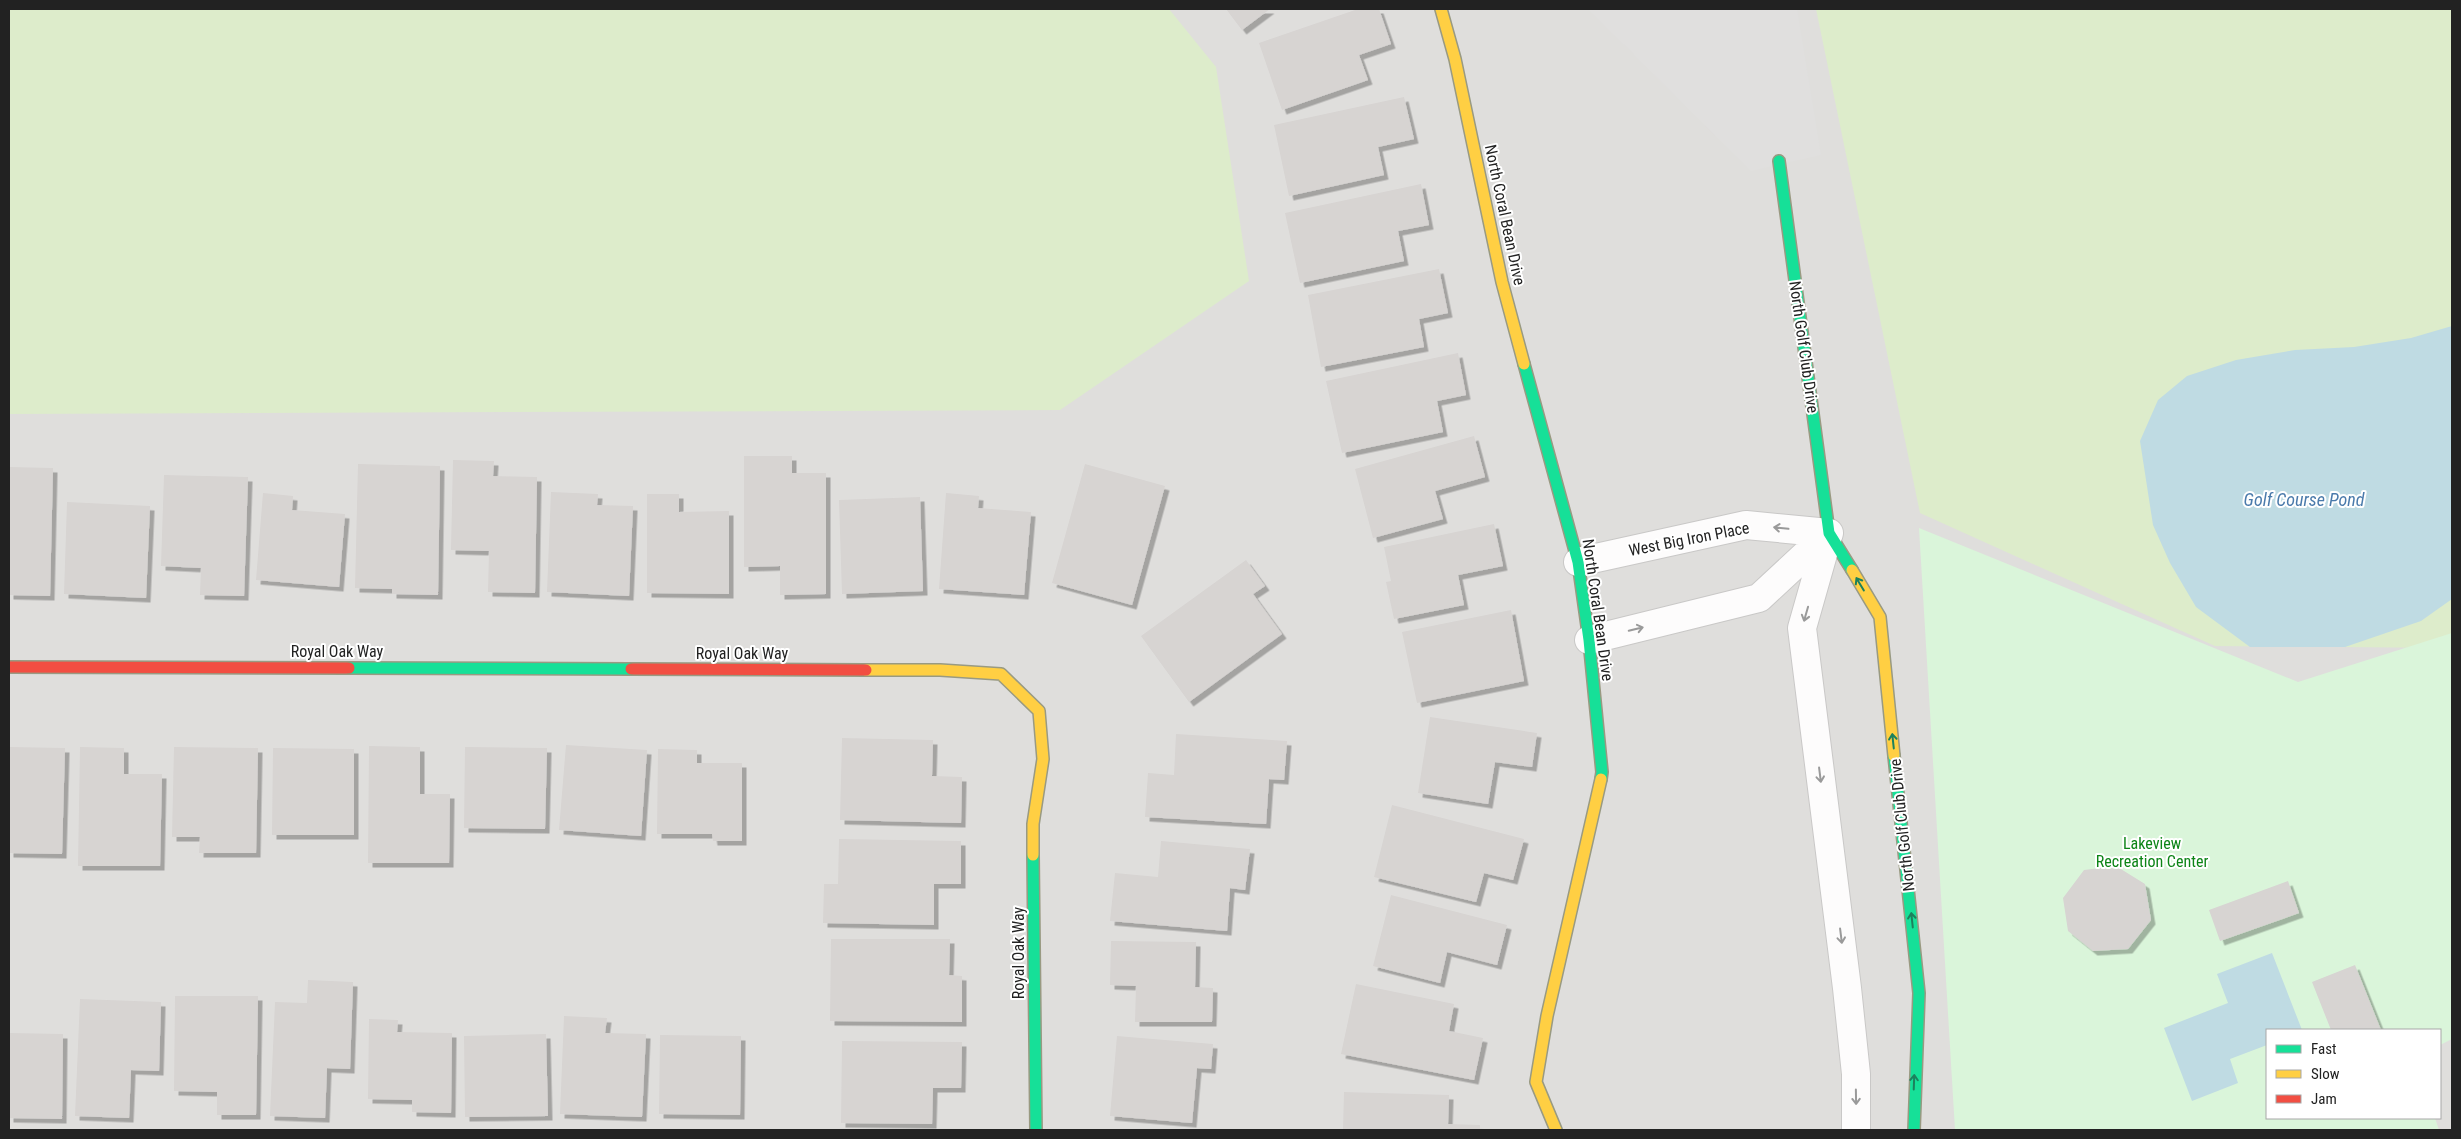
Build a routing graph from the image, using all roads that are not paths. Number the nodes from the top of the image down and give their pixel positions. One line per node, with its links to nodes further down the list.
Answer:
1 (1441, 9): 4 (street, North Coral Bean Drive)
2 (1779, 161): 3 (street, North Golf Club Drive)
3 (1829, 533): 4 (street, West Big Iron Place, one-way to 4); 5 (street, one-way to 3); 9 (street, North Golf Club Drive, one-way to 9); 10 (street, North Golf Club Drive, one-way to 3)
4 (1578, 562): 5 (street, North Coral Bean Drive)
5 (1589, 640): 8 (street, North Coral Bean Drive)
6 (9, 667): 7 (street, Royal Oak Way)
7 (1036, 1130)
8 (1556, 1130)
9 (1856, 1130)
10 (1914, 1130)

